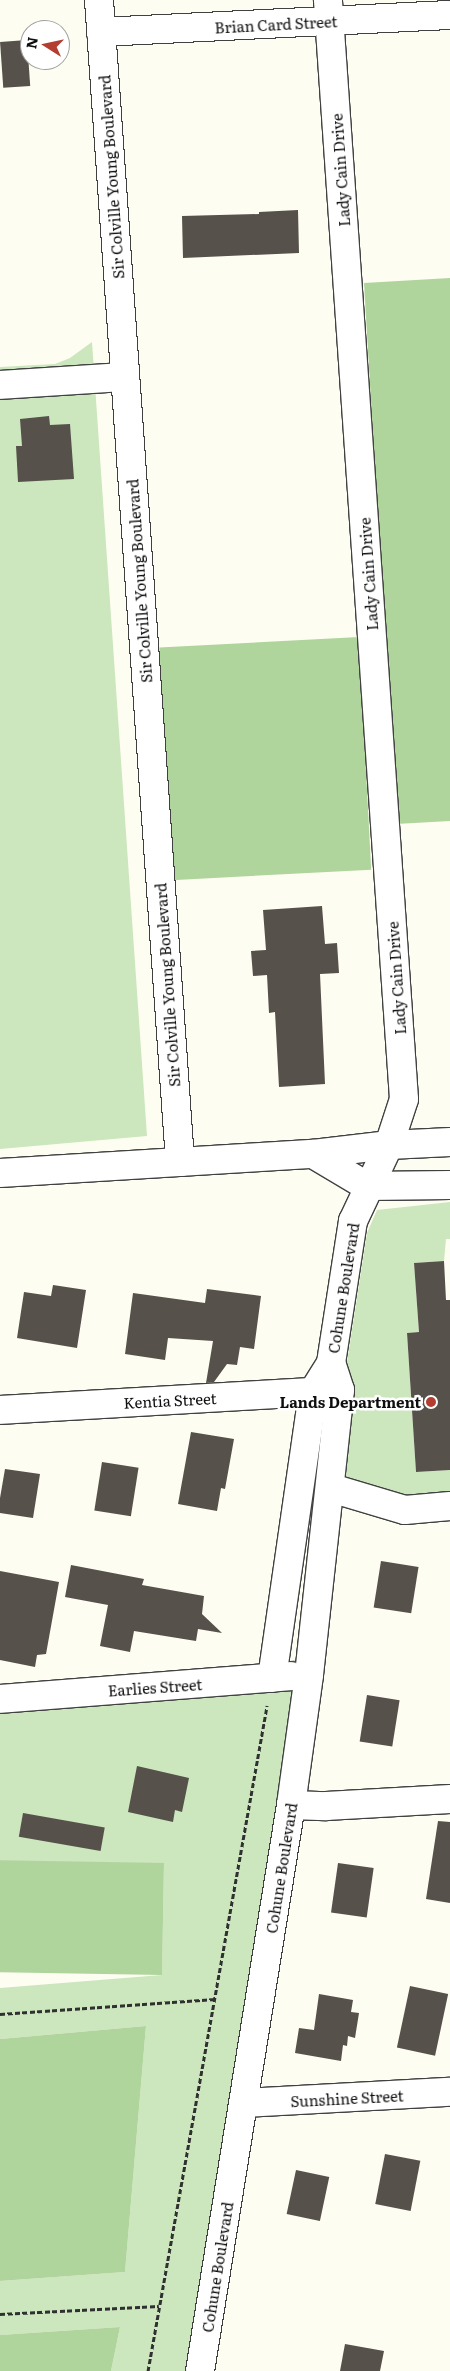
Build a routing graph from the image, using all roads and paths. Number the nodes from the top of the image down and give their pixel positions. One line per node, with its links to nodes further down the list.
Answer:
1 (99, 0): 4 (street, Sir Colville Young Boulevard)
2 (329, 11): 3 (street, Brian Card Street); 4 (street, Brian Card Street); 8 (street, Lady Cain Drive)
3 (450, 15)
4 (101, 32): 5 (street, Sir Colville Young Boulevard)
5 (125, 377): 6 (street); 10 (street, Sir Colville Young Boulevard)
6 (0, 385)
7 (450, 1142): 8 (street)
8 (389, 1145): 9 (street); 13 (street, Lady Cain Drive)
9 (313, 1154): 10 (street); 13 (street)
10 (180, 1162): 11 (street)
11 (0, 1173)
12 (450, 1185): 13 (street)
13 (367, 1186): 14 (street, Cohune Boulevard)
14 (331, 1363): 15 (street, Cohune Boulevard); 16 (street, Cohune Boulevard)
15 (340, 1390): 16 (street, Kentia Street); 18 (street, Cohune Boulevard)
16 (312, 1392): 17 (street, Kentia Street); 21 (street, Cohune Boulevard)
17 (0, 1410)
18 (331, 1488): 19 (street); 20 (street, Cohune Boulevard)
19 (450, 1506)
20 (309, 1674): 21 (street, Earlies Street); 24 (street, Cohune Boulevard)
21 (272, 1678): 22 (street, Earlies Street); 25 (path)
22 (0, 1699)
23 (450, 1799): 24 (street)
24 (291, 1805): 28 (street, Cohune Boulevard)
25 (214, 1999): 26 (path); 29 (path)
26 (0, 2014)
27 (450, 2092): 28 (street, Sunshine Street)
28 (244, 2103): 32 (street, Cohune Boulevard)
29 (159, 2306): 30 (path); 31 (path)
30 (0, 2314)
31 (148, 2371)
32 (200, 2371)

